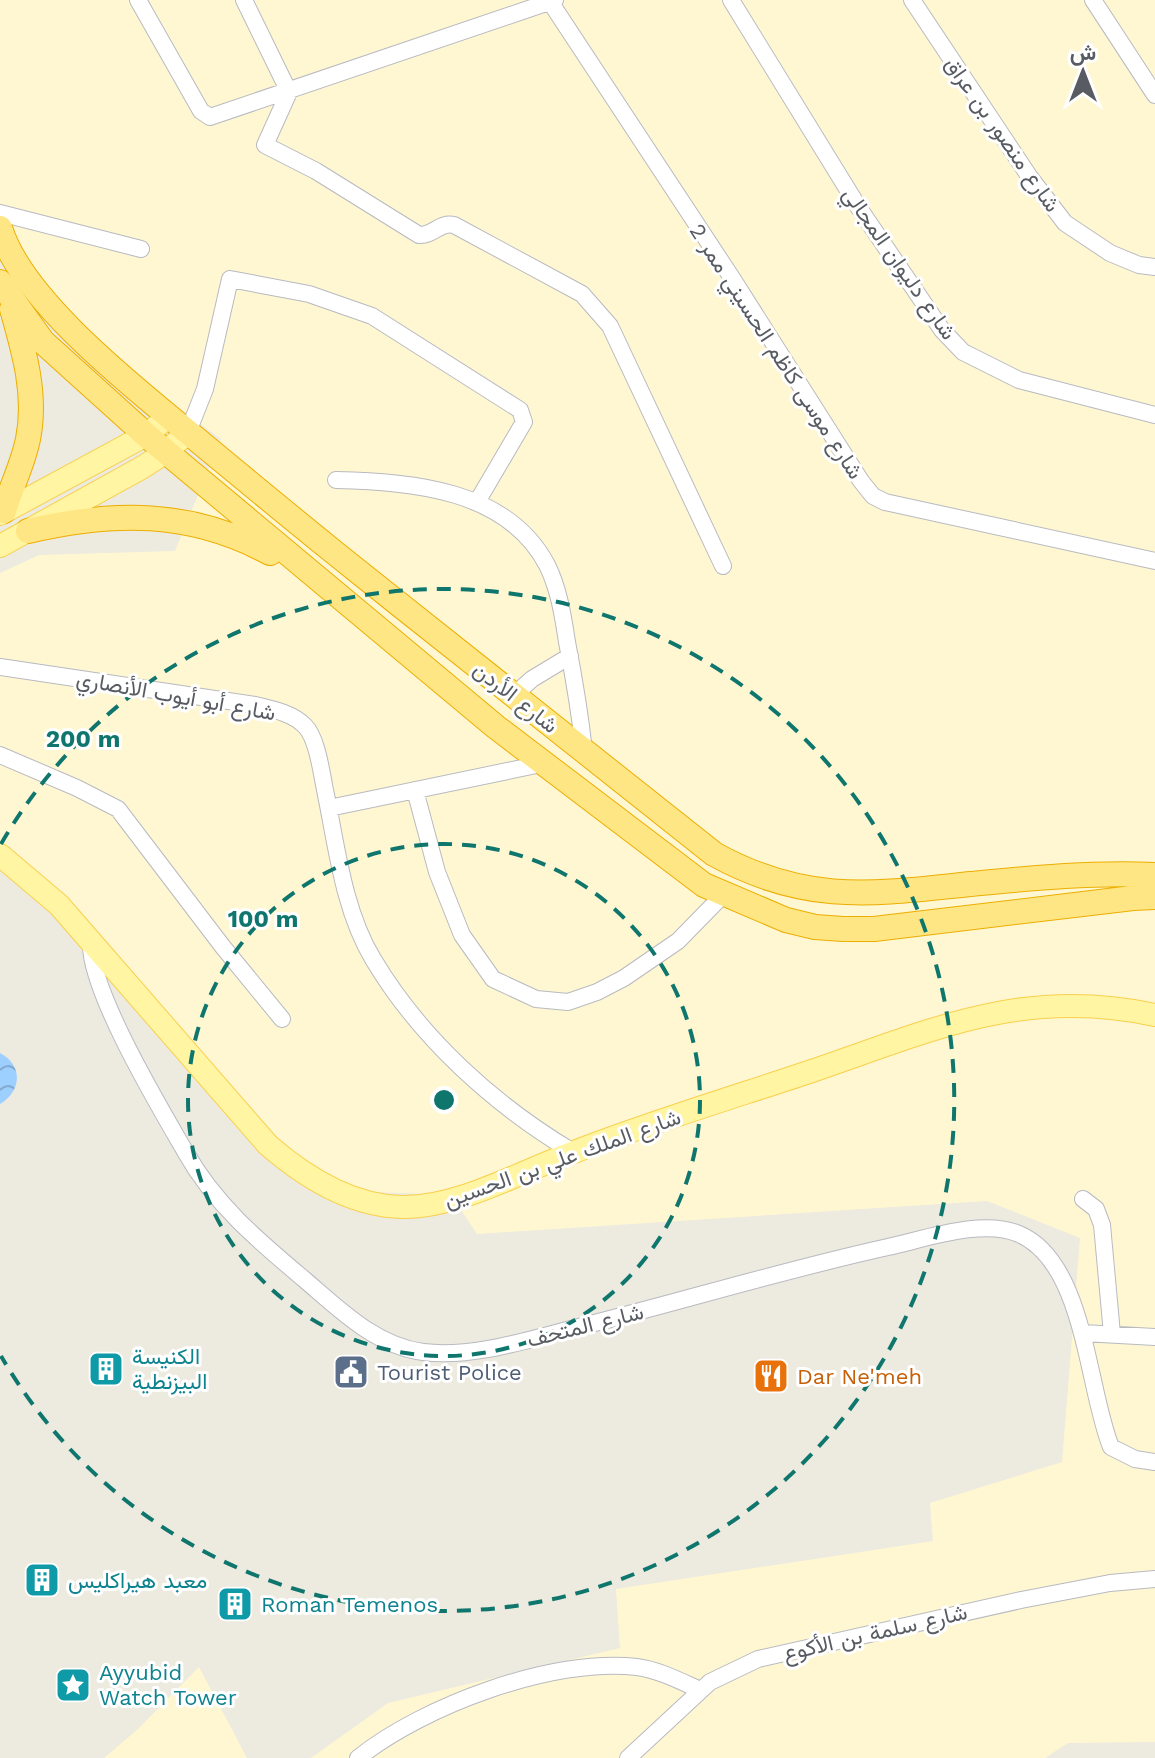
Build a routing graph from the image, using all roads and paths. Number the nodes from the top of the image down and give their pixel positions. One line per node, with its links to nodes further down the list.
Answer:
1 (138, 0): 8 (street)
2 (244, 0): 8 (street)
3 (731, 0): 15 (street, شارع دليوان المجالي)
4 (912, 0): 13 (street, شارع منصور بن عراق)
5 (1093, 0): 7 (street)
6 (552, 1): 8 (street); 25 (street, شارع موسى كاظم الحسيني ممر 2)
7 (1148, 70): 9 (street)
8 (289, 92): 26 (street)
9 (1155, 95)
10 (0, 213): 12 (street)
11 (0, 228): 16 (highway, شارع الأردن)
12 (141, 249)
13 (1155, 267)
14 (5, 290): 18 (highway, شارع الأردن); 22 (highway)
15 (1155, 415)
16 (168, 417): 17 (highway, شارع الأردن); 18 (main road)
17 (188, 432): 19 (main road); 21 (street); 30 (highway, شارع الأردن)
18 (146, 435): 19 (highway, شارع الأردن); 22 (main road)
19 (166, 452): 23 (main road); 27 (highway, شارع الأردن)
20 (336, 480): 21 (street)
21 (477, 502): 28 (street)
22 (2, 513)
23 (28, 531): 24 (main road); 27 (highway)
24 (0, 546)
25 (1155, 561)
26 (723, 566)
27 (314, 576): 33 (highway, شارع الأردن)
28 (570, 656): 30 (street); 31 (street)
29 (0, 667): 35 (street, شارع أبو أيوب الأنصاري)
30 (513, 696): 31 (highway, شارع الأردن)
31 (584, 751): 37 (highway, شارع الأردن)
32 (0, 755): 42 (street)
33 (546, 763): 34 (street); 38 (highway, شارع الأردن)
34 (415, 790): 35 (street); 38 (street)
35 (329, 808): 43 (street, شارع أبو أيوب الأنصاري)
36 (0, 855): 40 (main road, شارع الملك علي بن الحسين)
37 (1155, 875)
38 (723, 895): 39 (highway, شارع الأردن)
39 (1155, 897)
40 (91, 944): 43 (main road, شارع الملك علي بن الحسين); 45 (street, شارع المتحف)
41 (1155, 1015): 43 (main road, شارع الملك علي بن الحسين)
42 (282, 1019)
43 (573, 1152)
44 (1083, 1199): 46 (street)
45 (1083, 1333): 46 (street); 48 (street, شارع المتحف)
46 (1112, 1334): 47 (street)
47 (1155, 1337)
48 (1155, 1462)
49 (1155, 1579): 50 (street, شارع سلمة بن الأكوع)
50 (700, 1690): 51 (street); 52 (street, شارع سلمة بن الأكوع)
51 (358, 1758)
52 (628, 1758)

